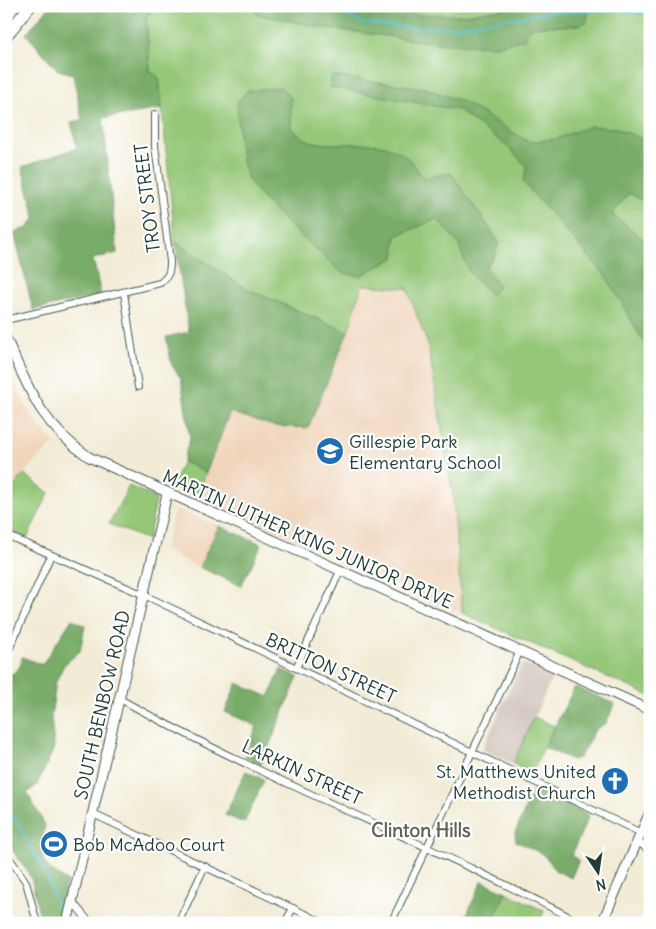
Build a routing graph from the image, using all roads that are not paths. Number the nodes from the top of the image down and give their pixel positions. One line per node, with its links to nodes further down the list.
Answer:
1 (30, 6): 2 (highway)
2 (6, 36)
3 (155, 114): 4 (street, TROY STREET)
4 (124, 293): 5 (street); 7 (street)
5 (6, 320)
6 (6, 338): 8 (main road, MARTIN LUTHER KING JUNIOR DRIVE)
7 (138, 387)
8 (167, 494): 11 (main road, MARTIN LUTHER KING JUNIOR DRIVE); 12 (main road, SOUTH BENBOW ROAD)
9 (6, 535): 10 (street, BRITTON STREET)
10 (51, 555): 12 (street, BRITTON STREET); 14 (street)
11 (341, 569): 13 (main road, MARTIN LUTHER KING JUNIOR DRIVE); 15 (street)
12 (144, 596): 15 (street, BRITTON STREET); 16 (main road, SOUTH BENBOW ROAD)
13 (520, 652): 17 (main road, MARTIN LUTHER KING JUNIOR DRIVE); 18 (street)
14 (6, 656)
15 (296, 668): 18 (street, BRITTON STREET)
16 (120, 699): 20 (main road, SOUTH BENBOW ROAD); 22 (street, LARKIN STREET)
17 (650, 710)
18 (473, 751): 21 (street, BRITTON STREET); 22 (street)
19 (650, 812): 21 (main road)
20 (93, 814): 25 (street); 26 (main road, SOUTH BENBOW ROAD)
21 (639, 837): 23 (street, BRITTON STREET); 37 (main road)
22 (427, 847): 35 (street); 36 (street, LARKIN STREET)
23 (650, 851)
24 (6, 852): 29 (street)
25 (205, 866): 27 (street); 32 (street)
26 (72, 900): 28 (main road, SOUTH BENBOW ROAD); 31 (street)
27 (292, 908): 33 (street); 34 (street)
28 (67, 922): 30 (street)
29 (37, 923)
30 (56, 923)
31 (90, 923)
32 (178, 923)
33 (285, 923)
34 (324, 923)
35 (391, 923)
36 (581, 923)
37 (602, 923)

